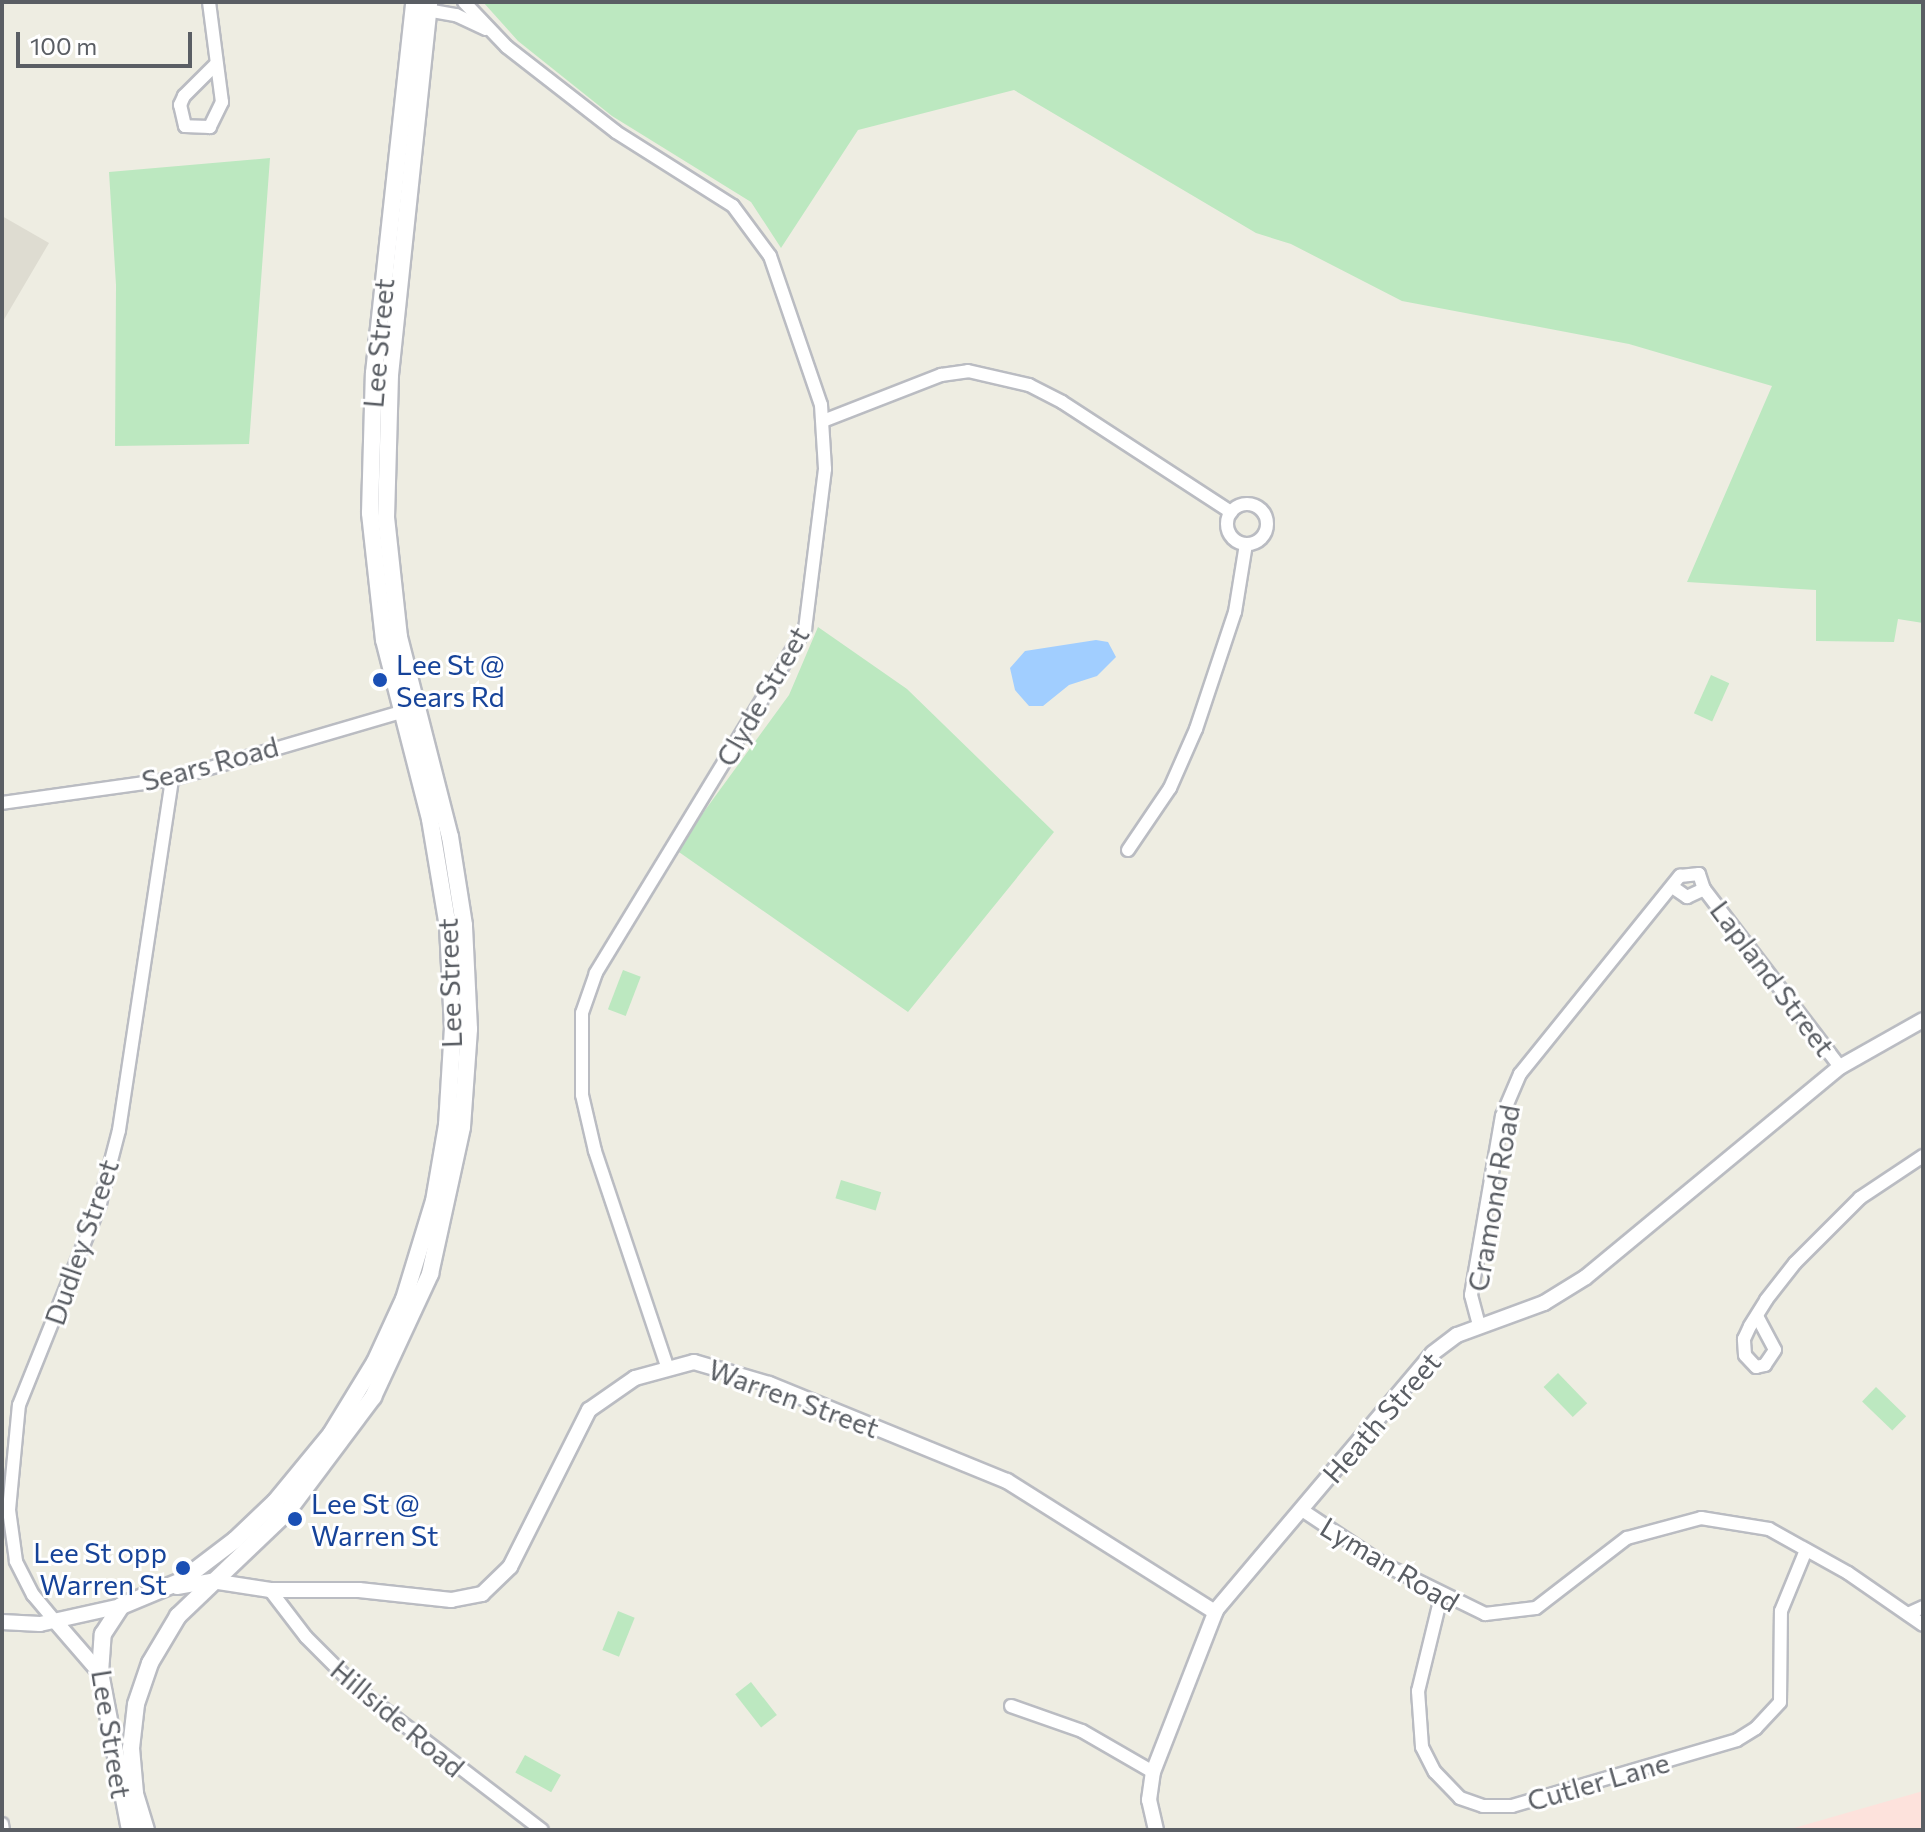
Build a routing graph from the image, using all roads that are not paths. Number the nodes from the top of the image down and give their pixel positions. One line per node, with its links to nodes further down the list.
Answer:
1 (209, 2): 5 (street)
2 (464, 2): 4 (street, Clyde Street)
3 (421, 6): 4 (street, Clyde Street); 9 (main road, Lee Street)
4 (486, 29): 6 (street, Clyde Street)
5 (215, 65): 5 (street)
6 (823, 421): 7 (street); 20 (street, Clyde Street)
7 (1231, 512): 8 (street); 8 (street)
8 (1246, 544): 12 (street)
9 (408, 711): 10 (street, Sears Road); 23 (main road, Lee Street); 24 (main road, Lee Street)
10 (172, 779): 11 (street, Sears Road); 32 (street, Dudley Street)
11 (2, 803)
12 (1128, 850)
13 (1674, 888): 14 (street, Lapland Street); 14 (street, Lapland Street); 19 (street, Cramond Road)
14 (1704, 889): 16 (street, Lapland Street)
15 (1923, 1020): 16 (street, Heath Street)
16 (1840, 1067): 19 (street, Heath Street)
17 (1923, 1156): 18 (street)
18 (1757, 1316)
19 (1479, 1325): 21 (street, Heath Street)
20 (667, 1366): 25 (street, Warren Street); 30 (street, Warren Street)
21 (1302, 1510): 27 (street, Lyman Road); 30 (street, Heath Street)
22 (1806, 1550): 27 (street, Lyman Road); 27 (street, Cutler Lane); 31 (street, Lyman Road)
23 (212, 1581): 24 (street, Warren Street); 25 (street, Warren Street); 35 (main road, Lee Street)
24 (164, 1590): 26 (main road, Lee Street)
25 (270, 1590): 44 (street, Hillside Road)
26 (146, 1597): 28 (main road, Lee Street); 35 (main road)
27 (1441, 1597)
28 (121, 1606): 32 (street); 36 (main road, Lee Street)
29 (1923, 1607): 31 (street)
30 (1215, 1612): 39 (street, Heath Street)
31 (1908, 1614): 34 (street, Lyman Road)
32 (55, 1621): 33 (street); 36 (street, Dudley Street)
33 (2, 1622)
34 (1923, 1625)
35 (166, 1634): 37 (main road, Lee Street)
36 (101, 1682): 37 (main road); 42 (main road, Lee Street)
37 (139, 1693): 43 (main road, Lee Street)
38 (1011, 1706): 39 (street)
39 (1153, 1772): 45 (street, Heath Street)
40 (2, 1824): 41 (street)
41 (3, 1830)
42 (130, 1830)
43 (146, 1830)
44 (542, 1830)
45 (1156, 1830)

